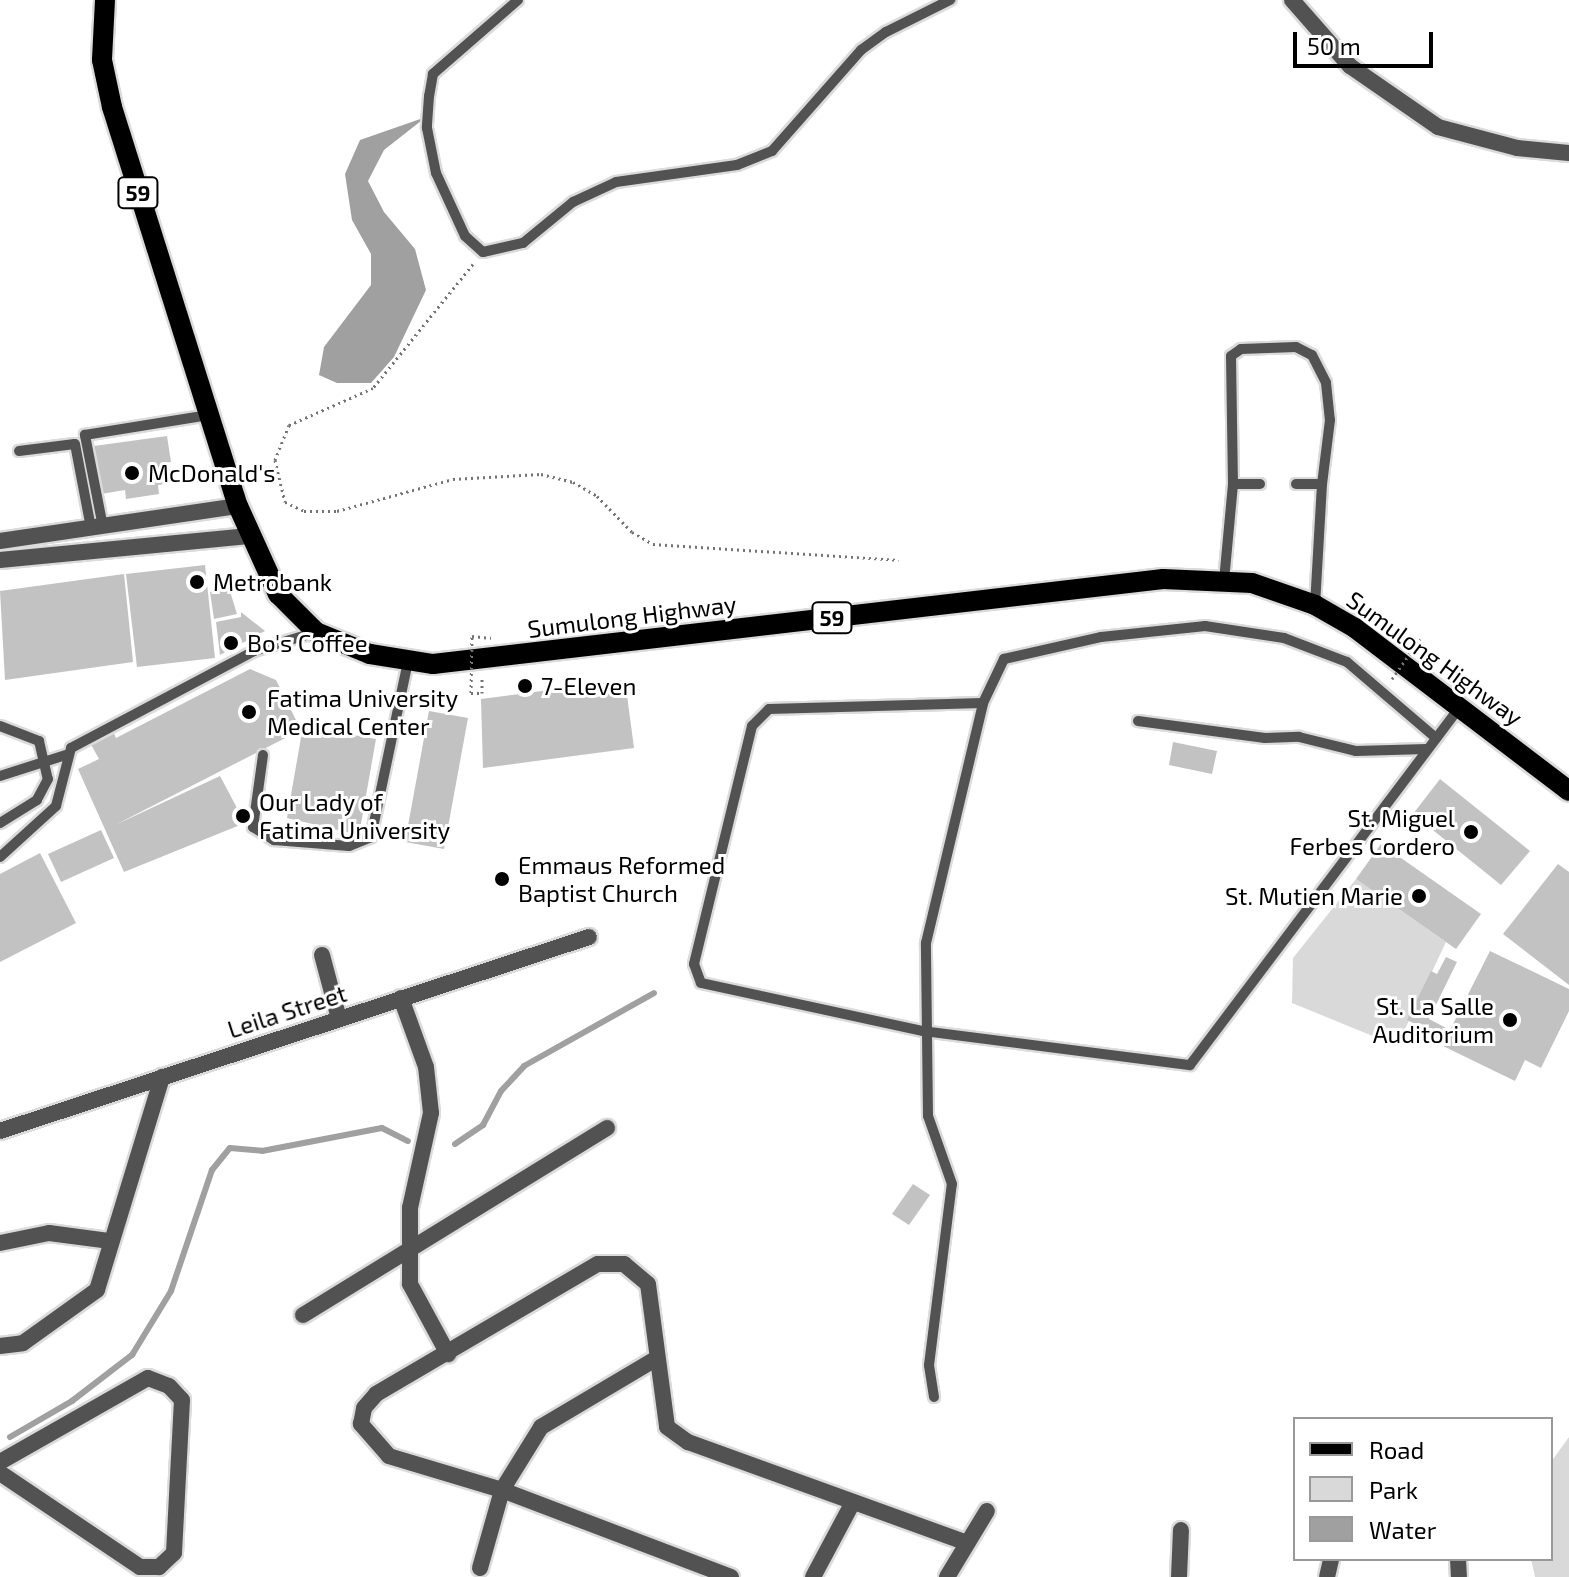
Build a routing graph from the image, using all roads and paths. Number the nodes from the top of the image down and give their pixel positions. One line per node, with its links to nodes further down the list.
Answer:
1 (105, 0): 7 (main road, Sumulong Highway / 59)
2 (518, 0): 6 (lane)
3 (950, 0): 6 (lane)
4 (1292, 0): 5 (street)
5 (1569, 153)
6 (483, 252): 19 (path)
7 (208, 415): 13 (main road, Sumulong Highway / 59); 14 (lane)
8 (19, 451): 14 (lane)
9 (1233, 484): 10 (lane); 12 (lane); 20 (lane)
10 (1260, 484)
11 (1296, 484): 12 (lane)
12 (1322, 484): 21 (lane)
13 (238, 506): 14 (street); 15 (main road, Sumulong Highway / 59)
14 (91, 528): 16 (street); 17 (street)
15 (249, 536): 17 (street); 22 (main road, Sumulong Highway / 59)
16 (0, 541)
17 (80, 550): 18 (street)
18 (0, 560)
19 (898, 560)
20 (1224, 581): 21 (main road, Sumulong Highway / 59); 25 (main road, Sumulong Highway / 59)
21 (1315, 605): 29 (main road, Sumulong Highway / 59)
22 (316, 632): 26 (main road, Sumulong Highway / 59); 34 (lane)
23 (472, 636): 25 (path, bridge)
24 (1420, 639): 27 (path, bridge)
25 (482, 660): 26 (main road, Sumulong Highway / 59)
26 (408, 661): 35 (lane)
27 (1392, 679)
28 (983, 703): 32 (lane); 45 (lane); 45 (lane)
29 (1460, 707): 32 (lane); 38 (main road, Sumulong Highway / 59)
30 (1138, 721): 33 (lane)
31 (0, 726): 36 (lane)
32 (1436, 738): 33 (lane)
33 (1427, 749): 45 (lane)
34 (66, 755): 36 (lane); 40 (lane)
35 (263, 755)
36 (47, 761): 37 (lane); 39 (lane)
37 (0, 776)
38 (1569, 791)
39 (0, 823)
40 (0, 857)
41 (589, 937): 43 (street, Leila Street)
42 (322, 955): 44 (street)
43 (401, 998): 44 (street, Leila Street); 51 (street)
44 (339, 1019): 46 (street, Leila Street)
45 (923, 1031): 56 (lane)
46 (162, 1077): 48 (street, Leila Street); 49 (street)
47 (607, 1128): 51 (street)
48 (0, 1131)
49 (110, 1241): 50 (street); 53 (street)
50 (0, 1243)
51 (407, 1251): 52 (street); 54 (street)
52 (303, 1315)
53 (0, 1346)
54 (448, 1354): 55 (street); 59 (street)
55 (654, 1360): 59 (street); 60 (street)
56 (934, 1397)
57 (0, 1462): 58 (street)
58 (0, 1473)
59 (502, 1490): 64 (street); 65 (street)
60 (853, 1502): 63 (street); 66 (street)
61 (987, 1511): 63 (street)
62 (1181, 1530): 68 (street)
63 (967, 1543): 67 (street)
64 (480, 1568)
65 (731, 1577)
66 (813, 1577)
67 (947, 1577)
68 (1179, 1577)

